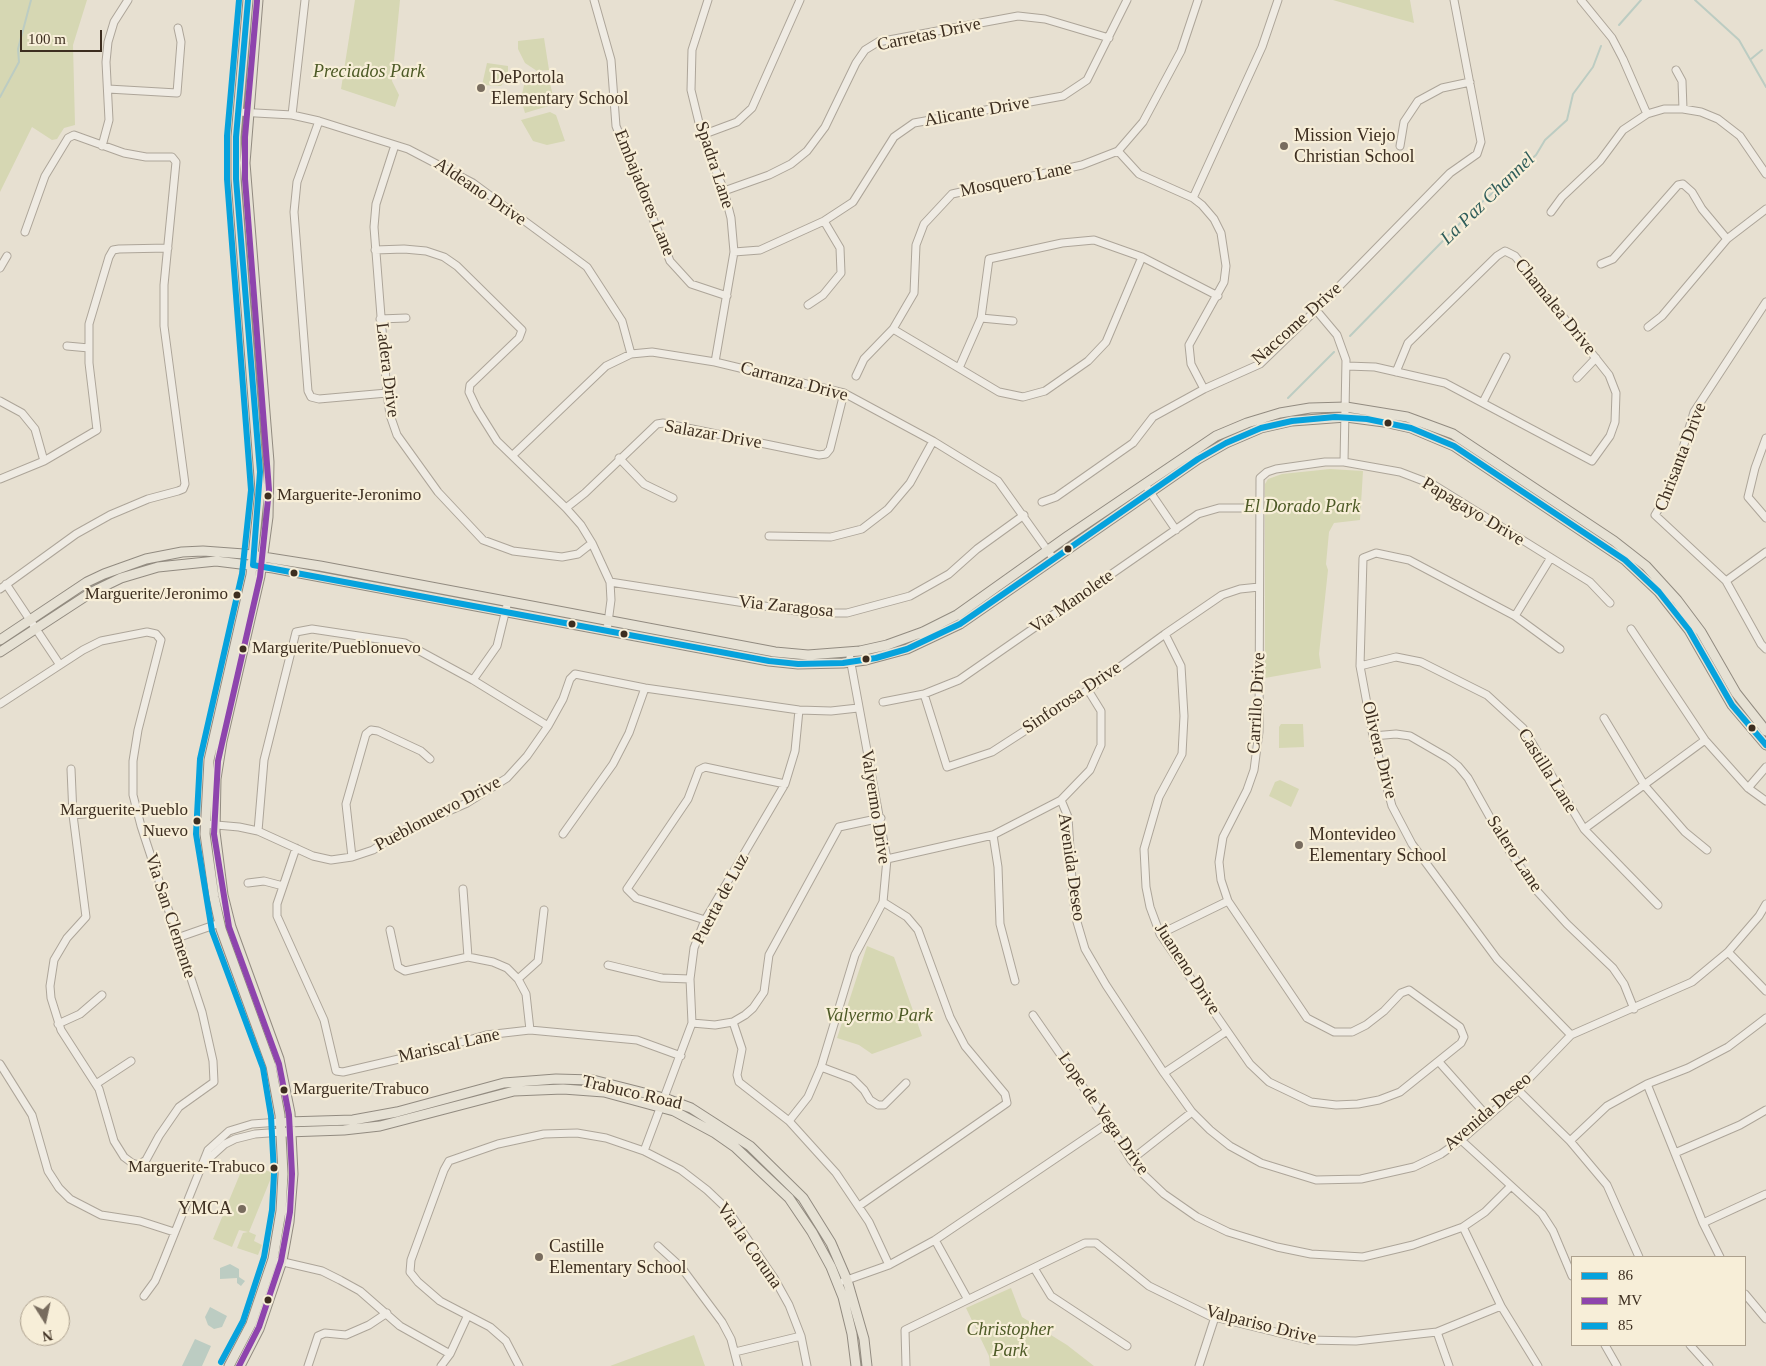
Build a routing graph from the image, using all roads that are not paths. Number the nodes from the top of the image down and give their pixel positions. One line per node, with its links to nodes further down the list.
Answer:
1 (128, 0): 17 (street)
2 (248, 0): 19 (main road)
3 (258, 0): 20 (main road)
4 (305, 0): 22 (street)
5 (594, 0): 44 (street, Embajadores Lane)
6 (708, 0): 24 (street, Spadra Lane)
7 (800, 0): 24 (street)
8 (1127, 0): 14 (street, Alicante Drive)
9 (1198, 0): 28 (street, Mosquero Lane)
10 (1278, 0): 31 (street)
11 (1454, 0): 16 (street)
12 (1581, 0): 21 (street)
13 (178, 28): 17 (street)
14 (1109, 38): 30 (street, Carretas Drive); 34 (street, Alicante Drive)
15 (1676, 70): 18 (street)
16 (1470, 82): 27 (street); 48 (street, Naccome Drive)
17 (108, 89): 26 (street)
18 (1683, 109): 21 (street); 29 (street)
19 (238, 112): 20 (street, Aldeano Drive); 95 (main road)
20 (248, 112): 22 (street, Aldeano Drive); 95 (main road)
21 (1647, 114): 33 (street)
22 (292, 116): 23 (street, Aldeano Drive)
23 (319, 121): 25 (street, Aldeano Drive); 67 (street)
24 (702, 135): 30 (street, Spadra Lane)
25 (395, 145): 38 (street, Ladera Drive); 57 (street, Aldeano Drive)
26 (102, 146): 35 (street); 37 (street)
27 (1400, 146)
28 (1118, 150): 31 (street); 54 (street, Mosquero Lane)
29 (1766, 174)
30 (724, 190): 39 (street, Spadra Lane)
31 (1193, 198): 45 (street)
32 (1766, 209): 36 (street)
33 (1551, 212)
34 (824, 221): 39 (street, Alicante Drive); 47 (street)
35 (25, 232)
36 (1727, 239): 42 (street); 53 (street)
37 (168, 248): 56 (street); 98 (street)
38 (375, 250): 51 (street, Ladera Drive); 75 (street)
39 (734, 252): 44 (street, Spadra Lane)
40 (8, 256): 43 (street)
41 (1142, 257): 45 (street); 50 (street); 62 (street)
42 (1601, 264)
43 (0, 268)
44 (727, 296): 60 (street, Spadra Lane)
45 (1218, 296): 66 (street)
46 (1766, 302): 96 (street, Chrisanta Drive)
47 (808, 305)
48 (1316, 310): 61 (street); 66 (street, Naccome Drive)
49 (406, 318): 51 (street)
50 (981, 318): 52 (street); 62 (street)
51 (380, 319): 67 (street, Ladera Drive)
52 (1013, 321)
53 (1648, 326)
54 (893, 329): 62 (street); 64 (street, Mosquero Lane)
55 (67, 346): 56 (street)
56 (89, 348): 77 (street)
57 (631, 354): 60 (street, Carranza Drive); 75 (street, Carranza Drive)
58 (1506, 357): 70 (street)
59 (1596, 358): 63 (street, Chamalea Drive); 65 (street); 70 (street, Chamalea Drive)
60 (715, 362): 68 (street, Carranza Drive)
61 (1347, 366): 63 (street); 71 (street)
62 (958, 368)
63 (1396, 372): 70 (street)
64 (856, 376)
65 (1577, 378)
66 (1204, 389): 83 (street, Naccome Drive)
67 (386, 393): 90 (street, Ladera Drive)
68 (844, 393): 74 (street, Carranza Drive); 76 (street, Salazar Drive)
69 (0, 401): 77 (street)
70 (1483, 402)
71 (1346, 407): 72 (street); 81 (main road); 127 (main road)
72 (1346, 417): 78 (street); 81 (main road); 130 (main road)
73 (1766, 438): 87 (street)
74 (934, 441): 86 (street, Carranza Drive); 89 (street)
75 (513, 455): 84 (street)
76 (619, 458): 82 (street); 84 (street, Salazar Drive)
77 (44, 461): 80 (street)
78 (1344, 462): 79 (street, Papagayo Drive); 94 (street, Papagayo Drive)
79 (1262, 476): 85 (street, Carrillo Drive)
80 (0, 479)
81 (1147, 489): 88 (street); 91 (main road); 93 (main road)
82 (673, 498)
83 (1042, 502)
84 (566, 508): 90 (street)
85 (1260, 508): 88 (street, Via Manolete); 99 (street, Carrillo Drive)
86 (1024, 515): 91 (street, Carranza Drive); 97 (street, Via Zaragosa)
87 (1766, 518)
88 (1176, 530): 120 (street, Via Manolete)
89 (769, 536)
90 (592, 544): 97 (street)
91 (1047, 550): 93 (street, Carranza Drive); 114 (main road)
92 (1766, 552): 96 (street)
93 (1053, 558): 114 (main road)
94 (1550, 559): 101 (street, Papagayo Drive); 103 (street)
95 (258, 561): 100 (main road); 102 (main road); 104 (main road); 106 (main road); 142 (main road); 143 (main road)
96 (1726, 581): 112 (street, Chrisanta Drive)
97 (610, 582): 105 (street)
98 (3, 587): 104 (street)
99 (1259, 588): 109 (street, Sinforosa Drive); 155 (street, Carrillo Drive)
100 (508, 601): 102 (street); 105 (main road)
101 (1610, 603)
102 (506, 611): 108 (main road); 117 (street)
103 (1515, 616): 111 (street); 116 (street, Olivera Drive)
104 (31, 619): 106 (street); 110 (main road)
105 (609, 620): 108 (street); 114 (main road)
106 (36, 628): 113 (main road); 115 (street)
107 (1631, 628): 129 (street)
108 (607, 630): 114 (main road)
109 (1165, 634): 119 (street, Sinforosa Drive); 163 (street, Juaneno Drive)
110 (0, 640)
111 (1560, 648)
112 (1766, 649)
113 (0, 652)
114 (850, 657): 123 (street, Valyermo Drive)
115 (60, 665): 122 (street); 139 (street, Via San Clemente)
116 (1360, 666): 128 (street, Olivera Drive); 144 (street, Castilla Lane)
117 (473, 680): 126 (street); 145 (street)
118 (645, 688): 124 (street, Pueblonuevo Drive); 126 (street, Pueblonuevo Drive); 146 (street)
119 (1088, 690): 120 (street, Sinforosa Drive); 137 (street)
120 (924, 694): 121 (street, Via Manolete)
121 (883, 702)
122 (0, 704)
123 (858, 708): 124 (street, Pueblonuevo Drive); 141 (street, Valyermo Drive)
124 (799, 710): 134 (street, Puerta de Luz)
125 (1604, 718): 135 (street)
126 (548, 726): 150 (street, Pueblonuevo Drive)
127 (1766, 731)
128 (1373, 736): 173 (street, Salero Lane); 181 (street, Olivera Drive)
129 (1706, 740): 135 (street); 136 (street)
130 (1766, 745)
131 (430, 759): 150 (street)
132 (1766, 767): 136 (street)
133 (71, 769): 140 (street)
134 (785, 784): 160 (street, Puerta de Luz); 160 (street)
135 (1645, 786): 144 (street); 149 (street)
136 (1748, 788): 138 (street)
137 (1061, 800): 147 (street); 188 (street, Avenida Deseo)
138 (1766, 801)
139 (136, 809): 140 (street); 164 (street, Via San Clemente)
140 (73, 815): 178 (street)
141 (881, 818): 151 (street, Valyermo Drive); 176 (street)
142 (205, 824): 143 (street, Pueblonuevo Drive); 161 (main road)
143 (215, 825): 145 (street, Pueblonuevo Drive); 161 (main road)
144 (1584, 829): 158 (street, Castilla Lane)
145 (258, 831): 148 (street, Pueblonuevo Drive)
146 (563, 834)
147 (993, 835): 151 (street); 170 (street)
148 (296, 848): 150 (street, Pueblonuevo Drive); 153 (street)
149 (1707, 850)
150 (352, 857)
151 (887, 859): 156 (street, Valyermo Drive)
152 (248, 883): 153 (street)
153 (283, 886): 179 (street, Mariscal Lane)
154 (463, 889): 166 (street)
155 (1228, 901): 163 (street); 182 (street, Carrillo Drive)
156 (883, 902): 187 (street, Valyermo Drive); 213 (street)
157 (1766, 904): 165 (street, Avenida Deseo)
158 (1658, 905)
159 (544, 910): 168 (street)
160 (705, 920): 169 (street, Puerta de Luz)
161 (224, 922): 164 (street); 200 (main road); 201 (main road)
162 (390, 930): 166 (street)
163 (1160, 934): 180 (street, Juaneno Drive)
164 (178, 938): 190 (street, Via San Clemente)
165 (1728, 952): 171 (street); 173 (street, Avenida Deseo)
166 (468, 958): 168 (street)
167 (608, 966): 169 (street)
168 (518, 979): 179 (street)
169 (690, 979): 177 (street, Puerta de Luz)
170 (1014, 981)
171 (1766, 991)
172 (102, 995): 178 (street)
173 (1634, 1009): 181 (street, Avenida Deseo)
174 (1033, 1015): 202 (street, Lope de Vega Drive)
175 (1766, 1018): 191 (street)
176 (733, 1022): 177 (street); 199 (street)
177 (692, 1023): 183 (street, Puerta de Luz)
178 (58, 1024): 190 (street)
179 (530, 1030): 183 (street, Mariscal Lane)
180 (1227, 1031): 185 (street, Juaneno Drive); 188 (street)
181 (1571, 1035): 192 (street, Avenida Deseo)
182 (1463, 1041): 185 (street, Juaneno Drive)
183 (681, 1056): 193 (street, Puerta de Luz)
184 (131, 1061): 190 (street)
185 (1438, 1062): 198 (street)
186 (0, 1064): 216 (street)
187 (820, 1067): 189 (street); 199 (street, Valyermo Drive)
188 (1164, 1073): 196 (street, Avenida Deseo)
189 (906, 1083)
190 (96, 1084)
191 (1647, 1084): 206 (street); 208 (street)
192 (1518, 1090): 198 (street, Avenida Deseo); 206 (street)
193 (664, 1098): 194 (street, Puerta de Luz); 197 (main road, Trabuco Road); 225 (main road, Trabuco Road)
194 (661, 1107): 197 (main road, Trabuco Road); 207 (street, Puerta de Luz); 226 (main road, Trabuco Road)
195 (1766, 1110): 208 (street)
196 (1192, 1112): 205 (street, Avenida Deseo); 209 (street)
197 (399, 1117): 201 (main road, Trabuco Road); 204 (main road, Trabuco Road)
198 (1488, 1117): 205 (street, Avenida Deseo)
199 (789, 1121): 213 (street)
200 (280, 1122): 201 (main road, Trabuco Road); 203 (main road); 210 (street)
201 (290, 1122): 204 (main road)
202 (1108, 1123): 209 (street, Lope de Vega Drive); 217 (street)
203 (282, 1132): 204 (main road, Trabuco Road); 210 (street); 221 (main road)
204 (291, 1132): 221 (main road)
205 (1461, 1140): 211 (street)
206 (1570, 1141): 219 (street)
207 (644, 1151): 232 (street, Via la Coruna); 236 (street, Via la Coruna)
208 (1675, 1153): 214 (street)
209 (1131, 1160): 215 (street, Lope de Vega Drive)
210 (202, 1165): 216 (street)
211 (1510, 1187): 215 (street, Lope de Vega Drive); 224 (street)
212 (1766, 1194): 214 (street)
213 (859, 1206): 222 (street)
214 (1703, 1223): 220 (street)
215 (1463, 1226): 230 (street)
216 (174, 1232): 228 (street)
217 (935, 1240): 222 (street); 229 (street)
218 (658, 1246): 240 (street)
219 (1639, 1256)
220 (1720, 1256)
221 (277, 1260): 231 (street); 242 (main road); 243 (main road)
222 (889, 1265): 225 (street)
223 (1034, 1268): 229 (street, Valpariso Drive); 233 (street, Valpariso Drive); 237 (street)
224 (1571, 1274)
225 (847, 1280): 226 (street); 250 (main road, Trabuco Road)
226 (838, 1284): 249 (main road, Trabuco Road)
227 (1746, 1295): 234 (street)
228 (144, 1296)
229 (967, 1298): 251 (street, Valpariso Drive)
230 (1502, 1306): 235 (street, Valpariso Drive); 254 (street)
231 (387, 1313): 241 (street); 244 (street)
232 (467, 1317): 241 (street); 246 (street)
233 (1215, 1317): 235 (street, Valpariso Drive); 252 (street)
234 (1766, 1319)
235 (1437, 1332): 253 (street)
236 (801, 1336): 240 (street); 248 (street, Via la Coruna)
237 (1126, 1346)
238 (1606, 1346): 255 (street)
239 (1691, 1346): 256 (street)
240 (735, 1352): 247 (street)
241 (450, 1354): 245 (street)
242 (229, 1366)
243 (240, 1366)
244 (308, 1366)
245 (441, 1366)
246 (519, 1366)
247 (738, 1366)
248 (807, 1366)
249 (856, 1366)
250 (867, 1366)
251 (906, 1366)
252 (1198, 1366)
253 (1449, 1366)
254 (1538, 1366)
255 (1617, 1366)
256 (1709, 1366)

